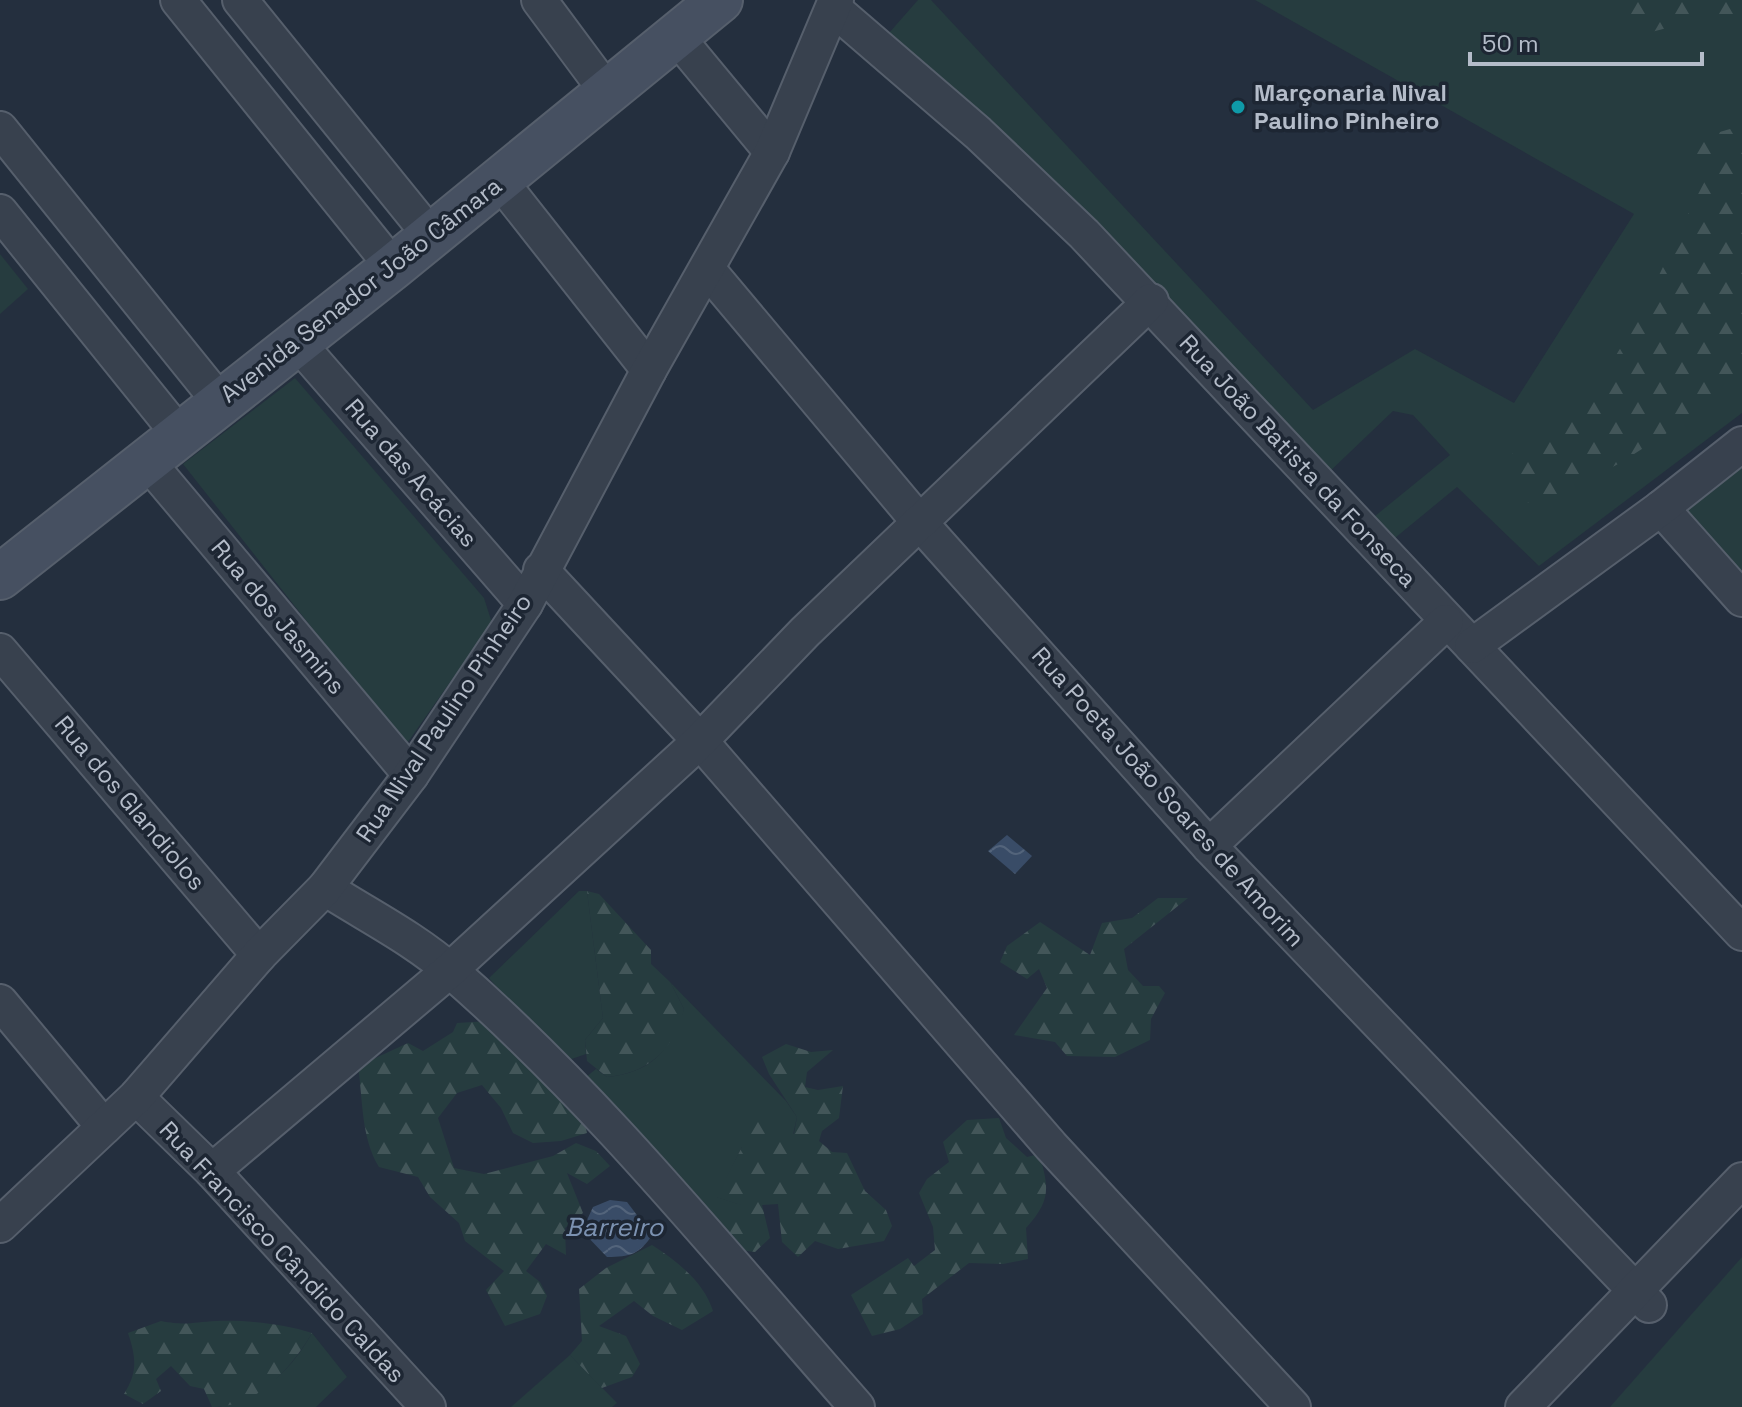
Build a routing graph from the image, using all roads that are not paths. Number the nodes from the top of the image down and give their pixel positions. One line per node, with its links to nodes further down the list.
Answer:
1 (178, 0): 13 (street)
2 (240, 0): 12 (street)
3 (539, 0): 7 (street)
4 (720, 0): 6 (main road, Avenida Senador João Câmara)
5 (835, 4): 9 (street, Rua Nival Paulino Pinheiro); 15 (street, Rua João Batista da Fonseca)
6 (676, 36): 7 (main road, Avenida Senador João Câmara); 9 (street)
7 (608, 93): 10 (main road, Avenida Senador João Câmara)
8 (0, 129): 18 (street)
9 (772, 152): 14 (street, Rua Nival Paulino Pinheiro)
10 (500, 181): 12 (main road, Avenida Senador João Câmara); 17 (street)
11 (0, 212): 20 (street, Rua dos Jasmins)
12 (431, 236): 13 (main road, Avenida Senador João Câmara)
13 (393, 267): 16 (main road, Avenida Senador João Câmara)
14 (707, 269): 17 (street, Rua Nival Paulino Pinheiro); 22 (street, Rua Poeta João Soares de Amorim)
15 (1151, 301): 22 (street); 27 (street, Rua João Batista da Fonseca)
16 (297, 342): 18 (main road, Avenida Senador João Câmara); 26 (street, Rua das Acácias)
17 (649, 370): 23 (street, Rua Nival Paulino Pinheiro)
18 (220, 402): 20 (main road, Avenida Senador João Câmara)
19 (1742, 444): 21 (street)
20 (163, 447): 24 (main road, Avenida Senador João Câmara); 31 (street, Rua dos Jasmins)
21 (1661, 508): 25 (street); 28 (street)
22 (921, 524): 30 (street); 32 (street, Rua Poeta João Soares de Amorim)
23 (541, 570): 26 (street, Rua Nival Paulino Pinheiro); 30 (street)
24 (2, 571)
25 (1742, 599)
26 (525, 604): 31 (street, Rua Nival Paulino Pinheiro)
27 (1446, 622): 28 (street, Rua João Batista da Fonseca); 32 (street)
28 (1472, 646): 34 (street, Rua João Batista da Fonseca)
29 (0, 651): 35 (street, Rua dos Glandiolos)
30 (700, 741): 36 (street); 47 (street)
31 (411, 775): 33 (street, Rua Nival Paulino Pinheiro)
32 (1209, 846): 44 (street, Rua Poeta João Soares de Amorim)
33 (325, 888): 35 (street, Rua Nival Paulino Pinheiro); 36 (street)
34 (1742, 933)
35 (259, 955): 38 (street, Rua Nival Paulino Pinheiro)
36 (450, 970): 40 (street); 46 (street)
37 (0, 1002): 39 (street)
38 (136, 1097): 39 (street, Rua Nival Paulino Pinheiro); 40 (street, Rua Francisco Cândido Caldas)
39 (104, 1127): 43 (street, Rua Nival Paulino Pinheiro)
40 (212, 1171): 45 (street, Rua Francisco Cândido Caldas)
41 (1742, 1180): 44 (street)
42 (1742, 1212): 44 (street)
43 (0, 1225)
44 (1643, 1298): 48 (street); 49 (street)
45 (428, 1407)
46 (857, 1407)
47 (1293, 1407)
48 (1523, 1407)
49 (1548, 1407)

